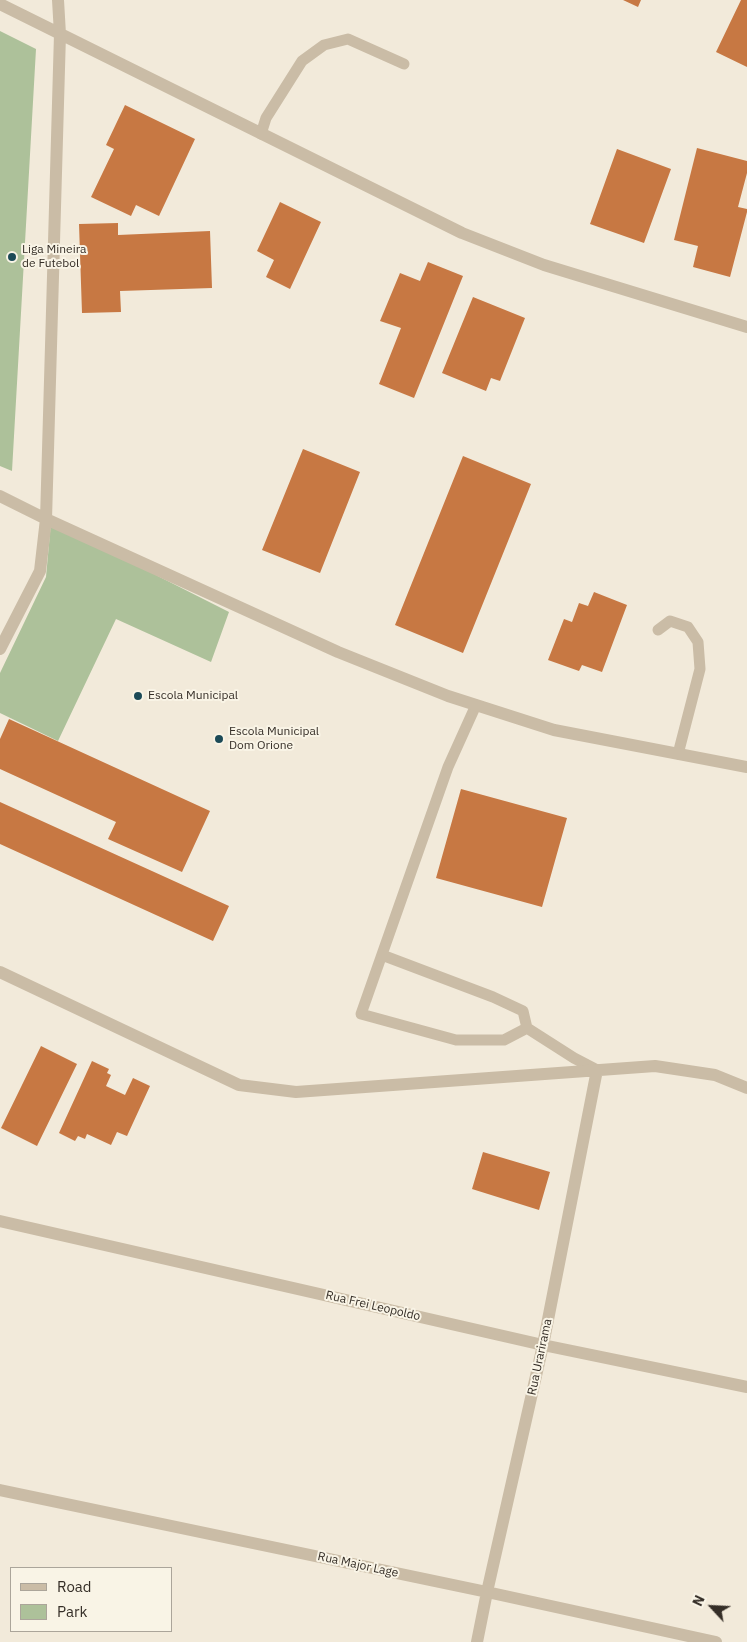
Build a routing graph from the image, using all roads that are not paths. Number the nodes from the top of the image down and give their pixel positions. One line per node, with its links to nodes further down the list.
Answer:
1 (58, 0): 3 (street)
2 (0, 4): 3 (street)
3 (60, 34): 5 (street); 8 (street)
4 (404, 64): 5 (lane)
5 (261, 134): 6 (street)
6 (747, 327)
7 (0, 496): 8 (street)
8 (46, 519): 10 (street); 11 (street)
9 (658, 630): 12 (lane)
10 (0, 649)
11 (476, 705): 12 (street); 14 (lane)
12 (678, 754): 13 (street)
13 (747, 767)
14 (382, 954): 16 (lane); 16 (lane)
15 (0, 972): 17 (street)
16 (527, 1028): 17 (lane)
17 (597, 1070): 18 (street); 20 (street, Rua Urarirama)
18 (747, 1088)
19 (0, 1221): 20 (street, Rua Frei Leopoldo)
20 (543, 1345): 21 (street, Rua Frei Leopoldo); 23 (street, Rua Urarirama)
21 (747, 1387)
22 (0, 1490): 23 (street, Rua Major Lage)
23 (487, 1592): 24 (street, Rua Urarirama); 25 (street, Rua Major Lage)
24 (477, 1642)
25 (716, 1642)

